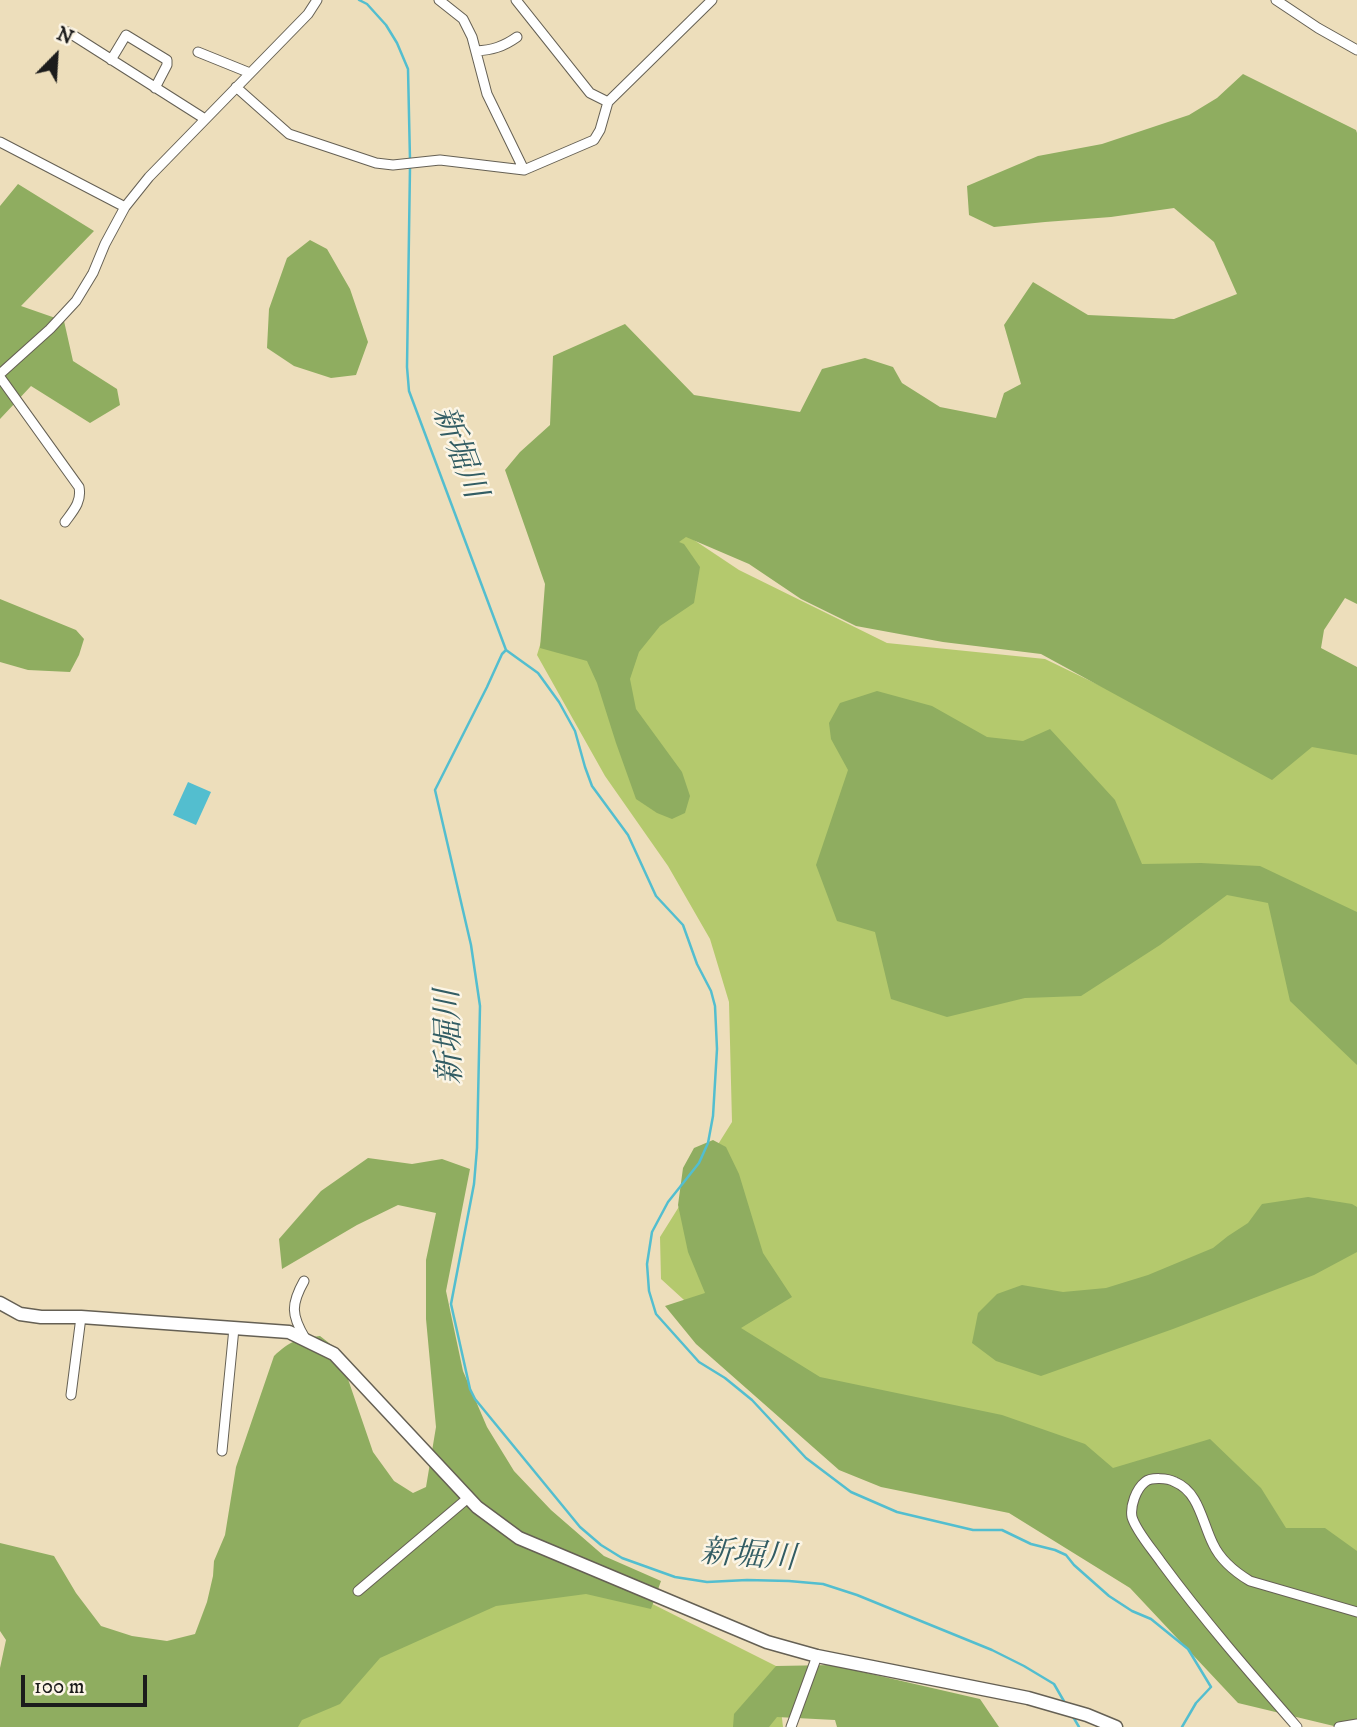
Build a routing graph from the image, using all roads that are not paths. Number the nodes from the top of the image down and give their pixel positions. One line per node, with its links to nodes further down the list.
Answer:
1 (317, 0): 12 (street)
2 (439, 0): 9 (street)
3 (516, 0): 15 (street)
4 (712, 0): 15 (street)
5 (1276, 0): 8 (street)
6 (68, 32): 11 (street)
7 (517, 37): 9 (street)
8 (1357, 50)
9 (476, 51): 18 (street)
10 (198, 52): 12 (street)
11 (111, 60): 14 (street); 14 (street)
12 (250, 72): 13 (street)
13 (236, 87): 16 (street); 18 (street)
14 (155, 88): 16 (street)
15 (608, 102): 18 (street)
16 (205, 119): 19 (street)
17 (0, 142): 19 (street)
18 (524, 170)
19 (125, 207): 20 (street)
20 (0, 375): 21 (street)
21 (65, 522)
22 (304, 1281): 26 (street)
23 (0, 1303): 24 (street)
24 (81, 1317): 25 (street); 27 (street)
25 (234, 1328): 26 (street); 28 (street)
26 (306, 1340): 29 (street)
27 (71, 1395)
28 (222, 1451)
29 (468, 1498): 30 (street); 32 (street)
30 (358, 1591)
31 (1357, 1612): 36 (street)
32 (817, 1656): 34 (street); 35 (street)
33 (1357, 1724): 37 (street)
34 (791, 1727)
35 (1116, 1727)
36 (1297, 1727)
37 (1339, 1727)

